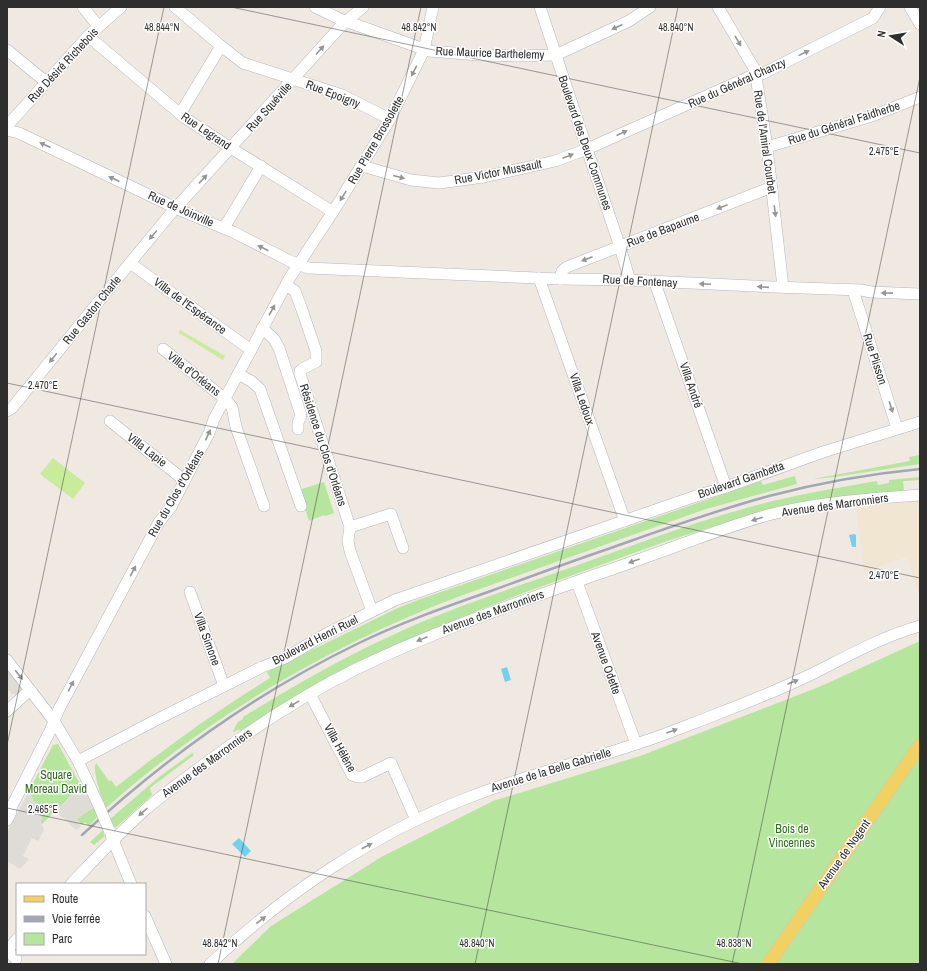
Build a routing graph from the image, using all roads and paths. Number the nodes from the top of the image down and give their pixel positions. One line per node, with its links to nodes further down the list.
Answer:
1 (83, 7): 14 (street)
2 (121, 7): 14 (street, Rue Désiré Richebois)
3 (175, 7): 16 (street, Rue Epoigny)
4 (315, 7): 12 (street, Rue Maurice Barthelemy)
5 (363, 7): 12 (street, Rue Squéville)
6 (433, 7): 18 (street, Rue Pierre Brossolette)
7 (540, 7): 19 (street, Boulevard des Deux Communes)
8 (650, 7): 19 (street, one-way to 19)
9 (718, 7): 20 (street, Rue de l'Amiral Courbet, one-way to 20)
10 (880, 7): 20 (street, Rue du Général Chanzy, one-way to 10)
11 (910, 7): 13 (street)
12 (347, 21): 18 (street, Rue Maurice Barthelemy); 21 (street, Rue Squéville, one-way to 12)
13 (920, 24)
14 (98, 26): 15 (street, Rue Désiré Richebois)
15 (88, 36): 22 (street, Rue Désiré Richebois); 24 (street, Rue Legrand)
16 (221, 46): 21 (street, Rue Epoigny); 24 (street)
17 (7, 50): 22 (street)
18 (424, 50): 19 (street, Rue Maurice Barthelemy); 25 (street, Rue Pierre Brossolette, one-way to 25)
19 (556, 55): 30 (street, Boulevard des Deux Communes)
20 (756, 75): 28 (street, Rue de l'Amiral Courbet); 30 (street, Rue du Général Chanzy, one-way to 20)
21 (294, 79): 25 (street, Rue Epoigny); 29 (street, Rue Squéville)
22 (46, 82): 26 (street, Rue Désiré Richebois)
23 (918, 100): 28 (street, Rue du Général Faidherbe)
24 (180, 114): 29 (street, Rue Legrand)
25 (390, 119): 32 (street, Rue Pierre Brossolette)
26 (7, 126)
27 (7, 130): 34 (street, Rue de Joinville, one-way to 27)
28 (767, 147): 33 (street, Rue de l'Amiral Courbet)
29 (231, 148): 31 (street, Rue Legrand); 34 (street, Rue Squéville, one-way to 29)
30 (586, 149): 32 (street, Rue Victor Mussault, one-way to 30); 37 (street, Boulevard des Deux Communes)
31 (261, 166): 35 (street, Rue Legrand); 36 (street)
32 (362, 166): 35 (street, Rue Pierre Brossolette, one-way to 35)
33 (772, 189): 37 (street, Rue de Bapaume, one-way to 37); 46 (street, Rue de l'Amiral Courbet, one-way to 46)
34 (176, 208): 36 (street, Rue de Joinville); 38 (street, Rue Gaston Charle, one-way to 38)
35 (334, 212): 39 (street, Rue Pierre Brossolette)
36 (224, 228): 39 (street, Rue de Joinville, one-way to 36)
37 (620, 247): 42 (street, Rue de Bapaume, one-way to 42); 43 (street, Boulevard des Deux Communes)
38 (130, 262): 51 (street, Villa de l'Espérance); 54 (street, Rue Gaston Charle, one-way to 54)
39 (298, 265): 40 (street, Rue de Joinville); 45 (street, Rue du Clos d'Orléans)
40 (359, 270): 41 (street, Rue de Fontenay)
41 (539, 278): 42 (street, Rue de Fontenay); 64 (street, Villa Ledoux)
42 (560, 279): 43 (street, Rue de Fontenay)
43 (628, 280): 44 (street, Rue de Fontenay)
44 (655, 282): 46 (street, Rue de Fontenay, one-way to 44); 60 (street, Villa André)
45 (286, 285): 49 (street, Rue du Clos d'Orléans, one-way to 45); 65 (street, Résidence du Clos d'Orléans)
46 (783, 287): 47 (street, Rue de Fontenay)
47 (853, 290): 48 (street, Rue de Fontenay, one-way to 47); 57 (street, Rue Plisson, one-way to 57)
48 (920, 294)
49 (262, 328): 51 (street, Rue du Clos d'Orléans); 58 (street)
50 (162, 349): 53 (street, Villa d'Orléans)
51 (251, 350): 52 (street, Rue du Clos d'Orléans)
52 (238, 374): 53 (street, Rue du Clos d'Orléans); 63 (street)
53 (225, 399): 59 (street, Rue du Clos d'Orléans, one-way to 53); 62 (street)
54 (7, 411)
55 (110, 422): 59 (street, Villa Lapie)
56 (920, 422): 57 (street, Boulevard Gambetta)
57 (897, 428): 60 (street, Boulevard Gambetta)
58 (298, 429)
59 (184, 480): 77 (street, Rue du Clos d'Orléans, one-way to 59)
60 (726, 487): 64 (street, Boulevard Gambetta)
61 (920, 495): 68 (street, Avenue des Marronniers, one-way to 68)
62 (264, 506)
63 (301, 506)
64 (625, 520): 66 (street, Boulevard Gambetta)
65 (350, 527): 67 (street); 70 (street, Résidence du Clos d'Orléans)
66 (562, 542): 70 (street, Boulevard Henri Ruel)
67 (403, 548)
68 (577, 582): 75 (street, Avenue des Marronniers, one-way to 75); 78 (street, Avenue Odette)
69 (190, 592): 73 (street, Villa Simone)
70 (372, 611): 73 (street, Boulevard Henri Ruel)
71 (920, 626): 78 (street, Avenue de la Belle Gabrielle, one-way to 71)
72 (7, 660): 74 (street, one-way to 74)
73 (224, 686): 80 (street, Boulevard Henri Ruel)
74 (30, 690): 76 (street); 77 (street)
75 (310, 694): 83 (street, Villa Hélène); 84 (street, Avenue des Marronniers, one-way to 84)
76 (7, 711)
77 (54, 721): 80 (street); 81 (street, Rue du Clos d'Orléans)
78 (636, 744): 83 (street, Avenue de la Belle Gabrielle)
79 (920, 745): 92 (main road, Avenue de Nogent)
80 (78, 761): 84 (street, bridge)
81 (9, 810): 82 (street, Rue du Clos d'Orléans)
82 (7, 820)
83 (416, 820): 91 (street, Avenue de la Belle Gabrielle, one-way to 83)
84 (111, 835): 85 (street, Avenue des Marronniers); 86 (street)
85 (72, 883)
86 (132, 883)
87 (146, 918): 90 (street)
88 (16, 943): 89 (street)
89 (13, 956)
90 (166, 964)
91 (210, 964)
92 (768, 964)

